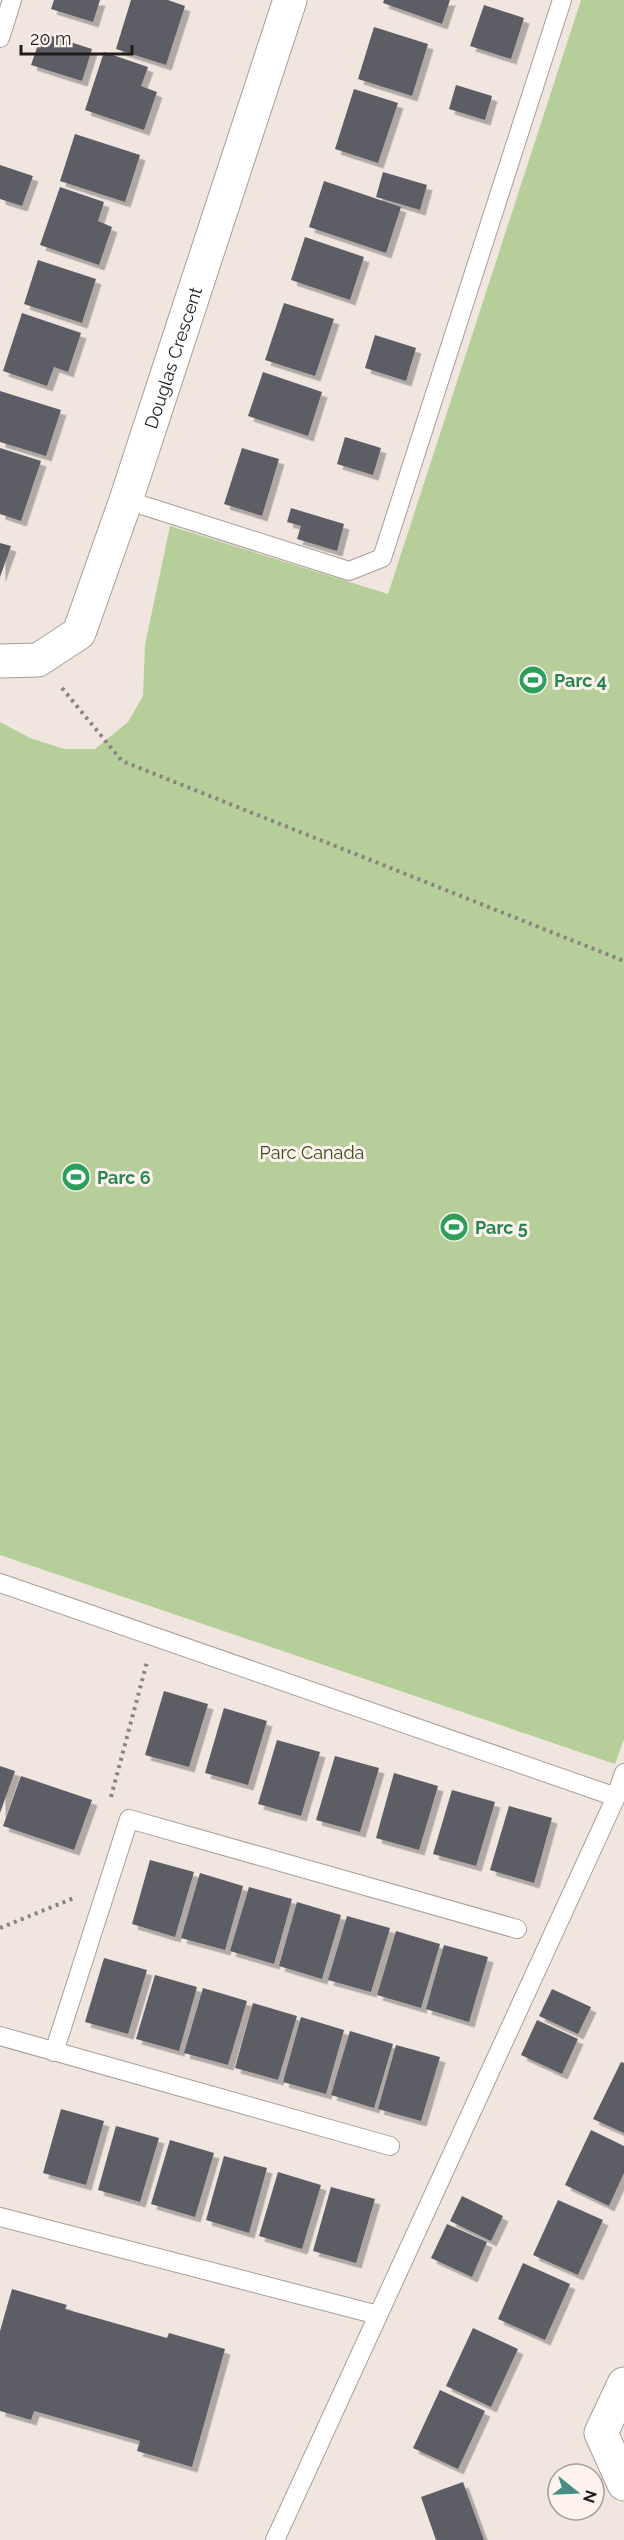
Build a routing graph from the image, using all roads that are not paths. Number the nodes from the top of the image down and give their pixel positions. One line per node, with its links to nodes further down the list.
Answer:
1 (12, 0): 4 (lane)
2 (290, 0): 5 (street, Douglas Crescent)
3 (562, 0): 5 (lane)
4 (0, 38)
5 (126, 500): 6 (street, Douglas Crescent)
6 (0, 661)
7 (0, 1582): 9 (lane)
8 (624, 1773): 9 (lane)
9 (616, 1797): 15 (lane)
10 (517, 1929): 12 (lane)
11 (0, 2036): 12 (lane)
12 (54, 2052): 13 (lane)
13 (390, 2146)
14 (0, 2217): 15 (lane)
15 (378, 2315): 18 (lane)
16 (624, 2384): 17 (street)
17 (624, 2484)
18 (276, 2540)

